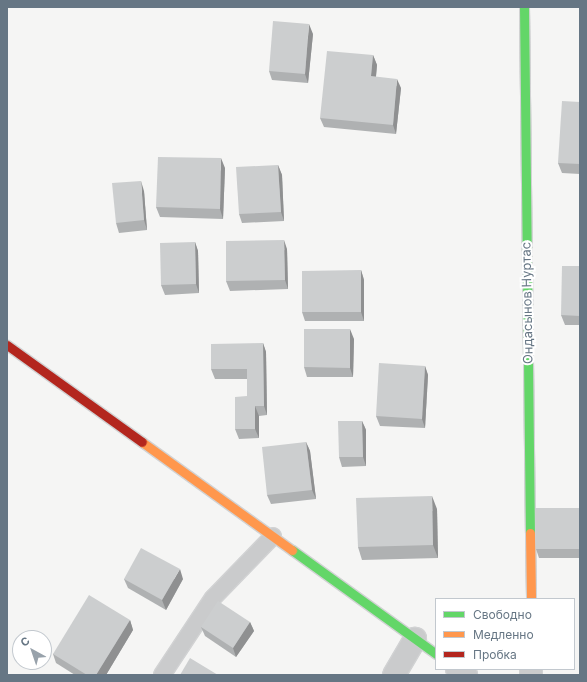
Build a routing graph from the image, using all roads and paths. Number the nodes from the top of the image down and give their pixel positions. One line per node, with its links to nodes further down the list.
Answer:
1 (524, 7): 4 (street, Ондасынов Нуртас)
2 (7, 346): 3 (street)
3 (272, 536): 5 (street); 7 (lane)
4 (530, 598)
5 (415, 639): 6 (street); 8 (street)
6 (435, 653)
7 (162, 675)
8 (394, 675)

